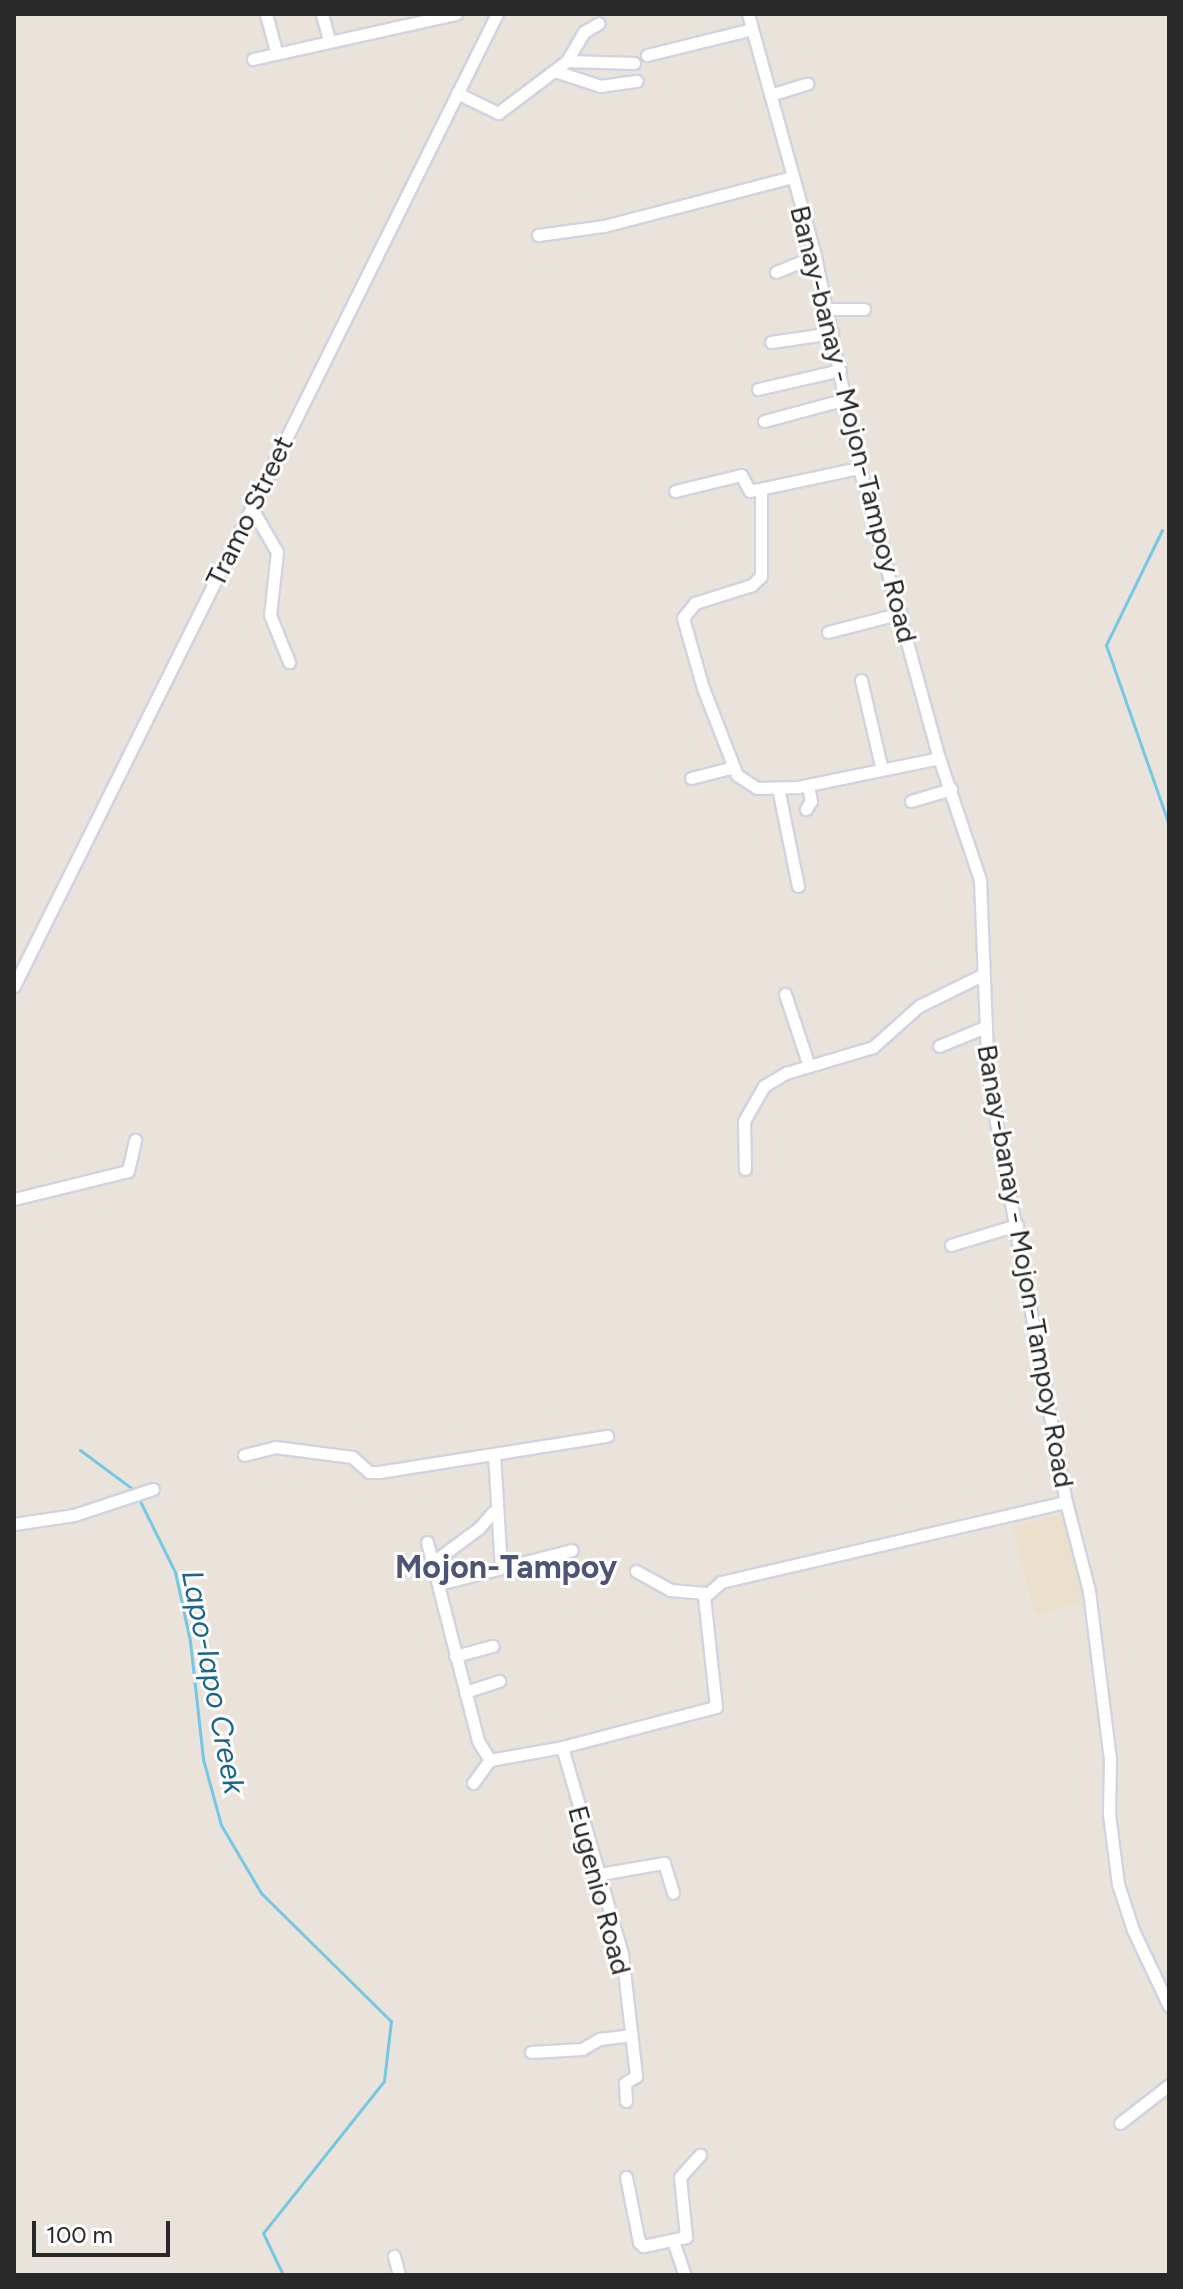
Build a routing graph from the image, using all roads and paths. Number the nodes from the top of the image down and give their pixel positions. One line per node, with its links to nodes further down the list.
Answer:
1 (266, 14): 11 (street)
2 (322, 14): 10 (street)
3 (381, 14): 8 (street)
4 (456, 14): 8 (street)
5 (497, 14): 19 (street, Tramo Street)
6 (748, 14): 9 (street, Banay-banay - Mojon-Tampoy Road)
7 (599, 23): 14 (street)
8 (385, 28): 10 (street)
9 (752, 29): 12 (street); 20 (street, Banay-banay - Mojon-Tampoy Road)
10 (329, 41): 11 (street)
11 (276, 52): 13 (street)
12 (647, 55)
13 (253, 59)
14 (567, 61): 15 (street); 16 (street)
15 (634, 63)
16 (555, 71): 17 (street); 19 (street)
17 (637, 81)
18 (807, 84): 20 (street)
19 (457, 93): 36 (street, Tramo Street)
20 (770, 95): 21 (street, Banay-banay - Mojon-Tampoy Road)
21 (792, 177): 22 (street); 23 (street, Banay-banay - Mojon-Tampoy Road)
22 (538, 235)
23 (815, 256): 24 (street); 25 (street, Banay-banay - Mojon-Tampoy Road)
24 (776, 272)
25 (827, 309): 26 (street); 27 (street, Banay-banay - Mojon-Tampoy Road)
26 (864, 309)
27 (832, 333): 28 (street); 29 (street, Banay-banay - Mojon-Tampoy Road)
28 (771, 342)
29 (840, 370): 30 (street); 31 (street, Banay-banay - Mojon-Tampoy Road)
30 (758, 389)
31 (846, 399): 32 (street); 33 (street, Banay-banay - Mojon-Tampoy Road)
32 (764, 421)
33 (859, 468): 34 (street); 37 (street, Banay-banay - Mojon-Tampoy Road)
34 (761, 490): 35 (street); 42 (street)
35 (675, 491)
36 (251, 507): 39 (street); 52 (street, Tramo Street)
37 (901, 613): 38 (street); 41 (street, Banay-banay - Mojon-Tampoy Road)
38 (828, 632)
39 (289, 662)
40 (861, 680): 43 (street)
41 (939, 758): 43 (street); 47 (street, Banay-banay - Mojon-Tampoy Road)
42 (734, 767): 44 (street); 46 (street)
43 (882, 770): 45 (street)
44 (691, 778)
45 (808, 785): 46 (street); 49 (street)
46 (778, 788): 50 (street)
47 (951, 789): 48 (street); 51 (street, Banay-banay - Mojon-Tampoy Road)
48 (911, 801)
49 (806, 809)
50 (798, 886)
51 (984, 974): 54 (street, Banay-banay - Mojon-Tampoy Road); 56 (street)
52 (14, 986)
53 (785, 994): 56 (street)
54 (985, 1027): 55 (street); 60 (street, Banay-banay - Mojon-Tampoy Road)
55 (939, 1046)
56 (809, 1066): 58 (street)
57 (135, 1140): 59 (street)
58 (745, 1169)
59 (14, 1199)
60 (1017, 1225): 61 (street); 66 (street, Banay-banay - Mojon-Tampoy Road)
61 (951, 1245)
62 (607, 1436): 63 (street)
63 (494, 1454): 64 (street); 72 (street)
64 (244, 1455)
65 (153, 1489): 68 (street)
66 (1066, 1502): 75 (street); 85 (street, Banay-banay - Mojon-Tampoy Road)
67 (493, 1512): 71 (street)
68 (14, 1524)
69 (427, 1542): 71 (street)
70 (572, 1550): 72 (street)
71 (433, 1562): 74 (street)
72 (501, 1567): 74 (street)
73 (636, 1571): 75 (street)
74 (439, 1584): 77 (street)
75 (705, 1593): 80 (street)
76 (493, 1646): 77 (street)
77 (455, 1656): 79 (street)
78 (499, 1681): 79 (street)
79 (465, 1692): 81 (street)
80 (562, 1747): 81 (street); 83 (street, Eugenio Road)
81 (490, 1760): 82 (street)
82 (473, 1783)
83 (600, 1874): 84 (street); 86 (street, Eugenio Road)
84 (673, 1893)
85 (1169, 2006)
86 (632, 2035): 87 (street); 89 (street, Eugenio Road)
87 (531, 2052)
88 (1169, 2085): 90 (street)
89 (626, 2101)
90 (1120, 2123)
91 (700, 2155): 93 (street)
92 (626, 2177): 93 (street)
93 (673, 2241): 96 (street)
94 (394, 2256): 95 (street)
95 (399, 2275)
96 (685, 2275)

